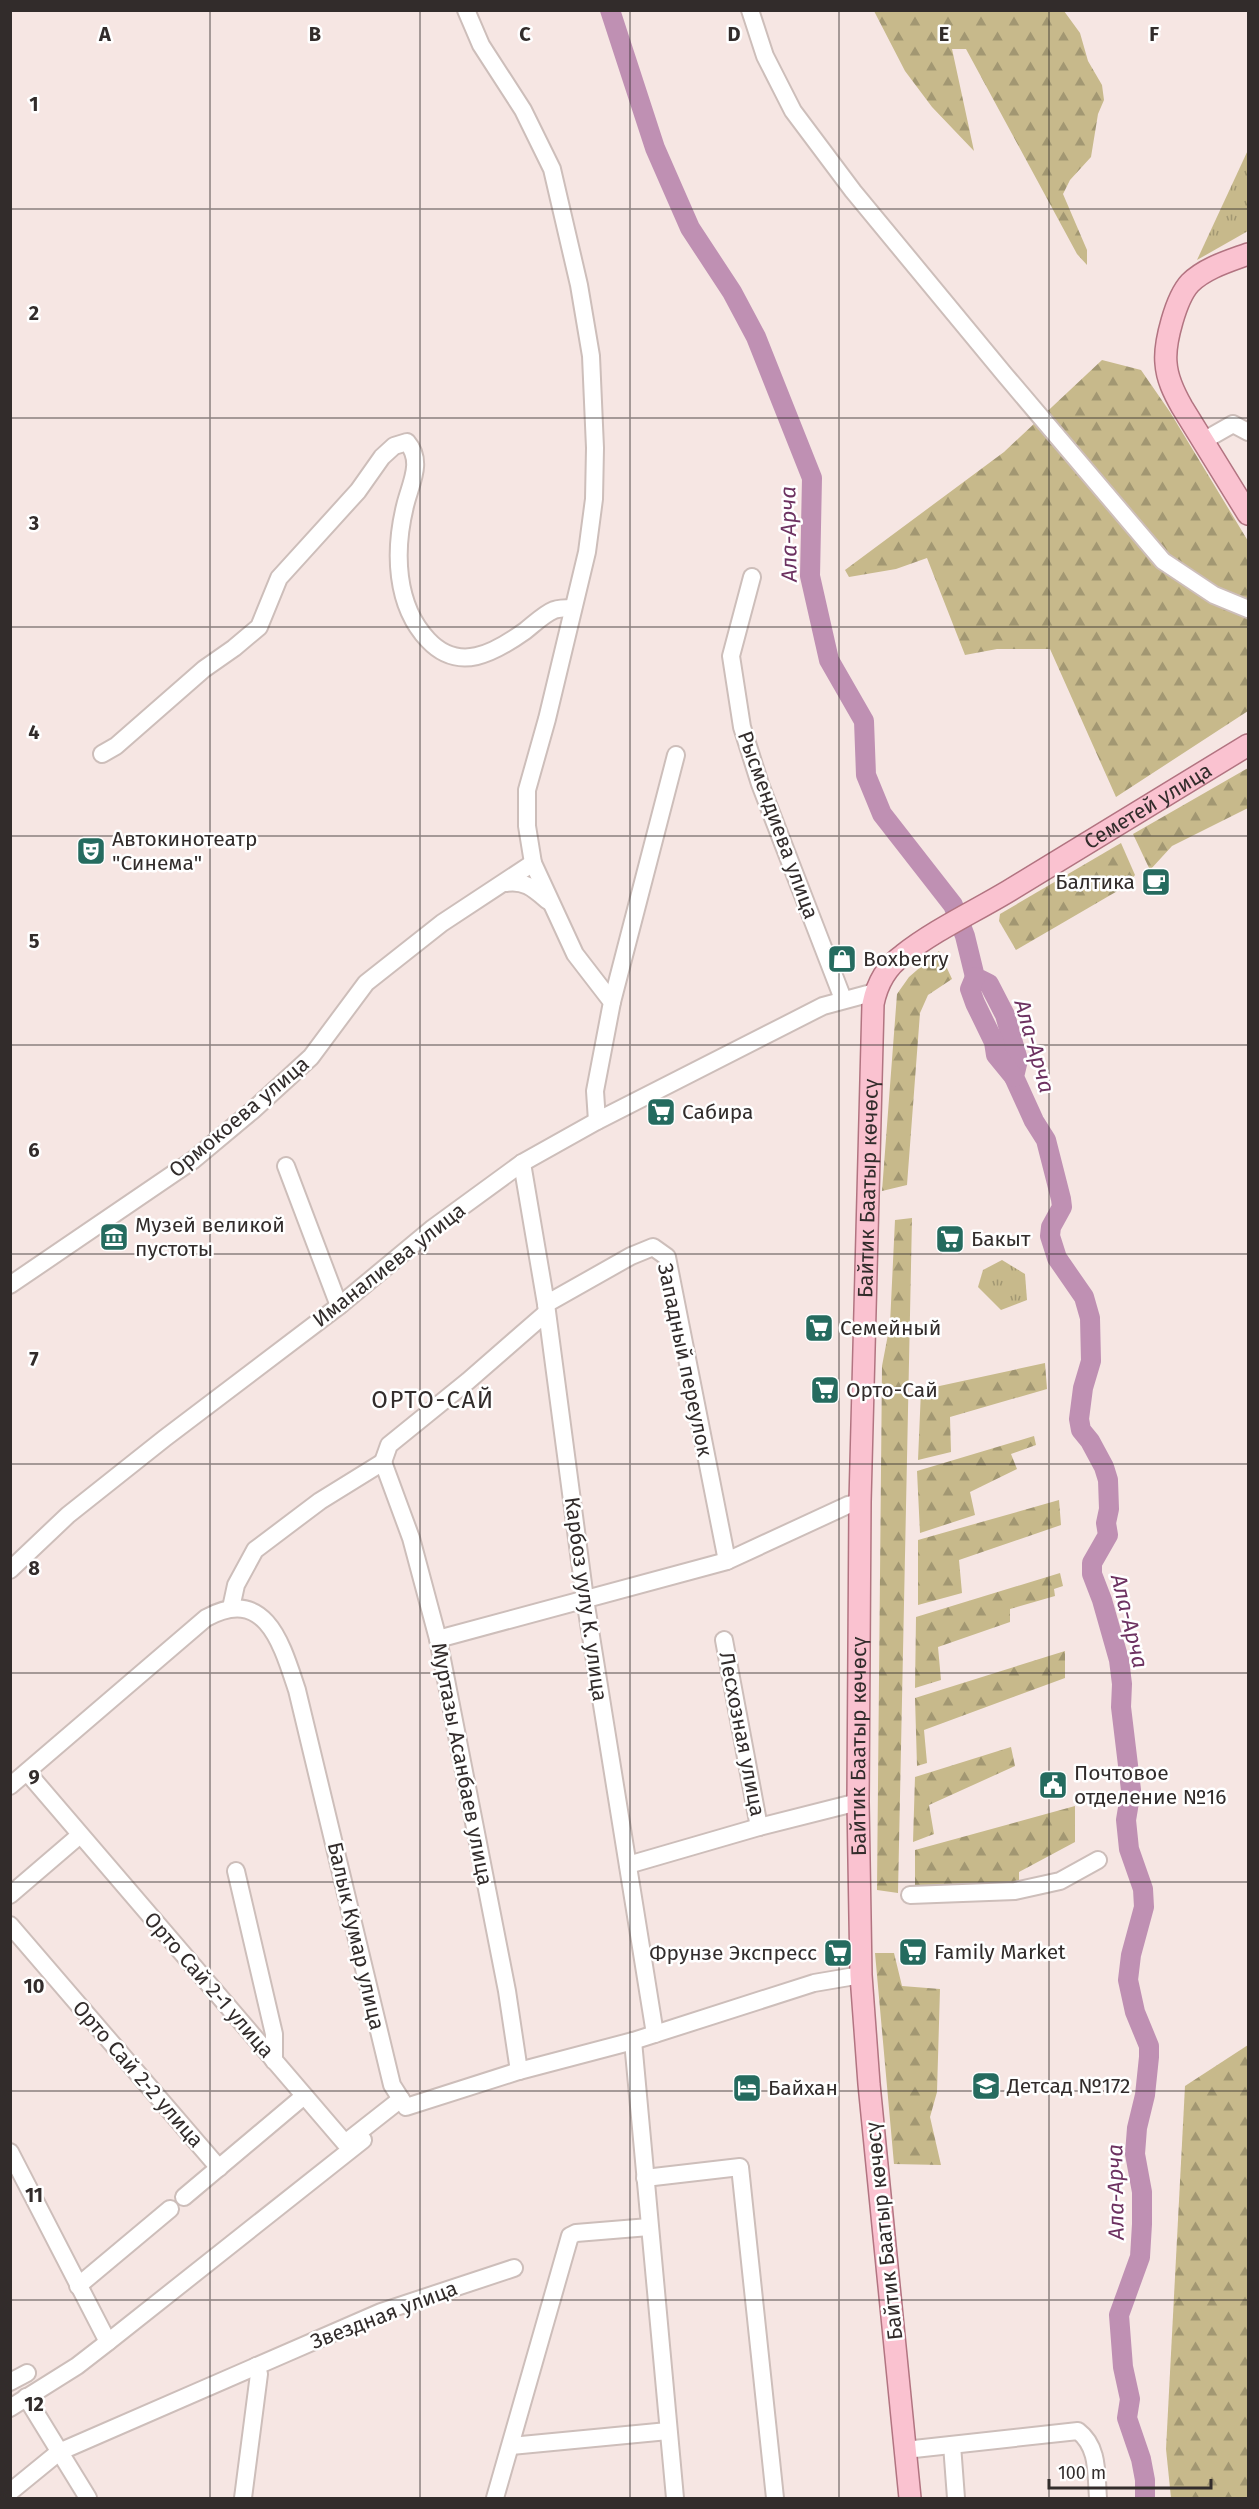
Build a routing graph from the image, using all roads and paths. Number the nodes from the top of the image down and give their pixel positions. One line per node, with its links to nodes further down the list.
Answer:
1 (466, 10): 8 (street)
2 (750, 10): 9 (street)
3 (1248, 254): 5 (main road)
4 (1248, 432): 5 (street)
5 (1203, 441): 6 (main road)
6 (1248, 514)
7 (752, 577): 17 (street, Рысмендиева улица)
8 (573, 608): 11 (street); 13 (street)
9 (1248, 609)
10 (1248, 745): 16 (main road, Семетей улица)
11 (102, 754)
12 (676, 755): 18 (street)
13 (533, 863): 14 (street, Ормокоева улица); 15 (street)
14 (506, 883): 15 (street); 22 (street, Ормокоева улица)
15 (551, 903): 18 (street)
16 (875, 992): 17 (street, Иманалиева улица); 26 (main road, Байтик Баатыр көчөсү)
17 (843, 999): 19 (street, Иманалиева улица)
18 (612, 1002): 19 (street)
19 (597, 1121): 20 (street, Иманалиева улица)
20 (522, 1163): 23 (street, Иманалиева улица); 24 (street, Карбоз уулу К. улица)
21 (286, 1166): 23 (street)
22 (10, 1285)
23 (339, 1306): 28 (street, Иманалиева улица)
24 (546, 1309): 25 (street); 27 (street, Западный переулок); 29 (street, Карбоз уулу К. улица)
25 (383, 1462): 30 (street); 31 (street, Муртазы Асанбаев улица)
26 (860, 1502): 27 (street); 35 (main road, Байтик Баатыр көчөсү)
27 (727, 1561): 29 (street)
28 (10, 1570)
29 (585, 1599): 31 (street); 39 (street, Карбоз уулу К. улица)
30 (231, 1608): 33 (street); 50 (street, Балык Кумар улица)
31 (438, 1639): 48 (street, Муртазы Асанбаев улица)
32 (724, 1641): 36 (street, Лесхозная улица)
33 (27, 1772): 34 (street); 37 (street, Орто Сай 2-1 улица)
34 (10, 1786)
35 (858, 1802): 36 (street, Лесхозная улица); 44 (main road, Байтик Баатыр көчөсү)
36 (759, 1827): 39 (street, Лесхозная улица)
37 (80, 1835): 41 (street); 47 (street, Орто Сай 2-1 улица)
38 (1098, 1860): 42 (street)
39 (628, 1865): 45 (street, Карбоз уулу К. улица)
40 (236, 1871): 47 (street)
41 (10, 1895)
42 (910, 1895)
43 (10, 1924): 52 (street, Орто Сай 2-2 улица)
44 (861, 1975): 45 (street); 68 (main road, Байтик Баатыр көчөсү)
45 (655, 2034): 46 (street)
46 (633, 2041): 48 (street); 53 (street)
47 (274, 2061): 49 (street, Орто Сай 2-1 улица)
48 (519, 2071): 50 (street)
49 (304, 2096): 50 (street, Орто Сай 2-1 улица); 52 (street)
50 (403, 2103): 59 (street)
51 (10, 2152): 58 (street)
52 (219, 2168): 54 (street)
53 (645, 2178): 56 (street); 75 (street)
54 (184, 2198)
55 (170, 2209): 58 (street)
56 (649, 2227): 65 (street); 67 (street)
57 (514, 2268): 60 (street, Звездная улица)
58 (78, 2286): 59 (street)
59 (108, 2342): 63 (street)
60 (256, 2366): 69 (street, Звездная улица); 72 (street)
61 (27, 2373): 62 (street)
62 (10, 2382)
63 (26, 2397): 64 (street); 69 (street)
64 (10, 2408)
65 (668, 2431): 67 (street); 74 (street)
66 (952, 2445): 68 (street); 77 (street); 78 (street)
67 (511, 2446): 73 (street)
68 (905, 2450): 76 (main road, Байтик Баатыр көчөсү)
69 (60, 2452): 70 (street, Звездная улица); 71 (street)
70 (10, 2492)
71 (88, 2499)
72 (243, 2499)
73 (495, 2499)
74 (675, 2499)
75 (775, 2499)
76 (910, 2499)
77 (957, 2499)
78 (1098, 2499)

